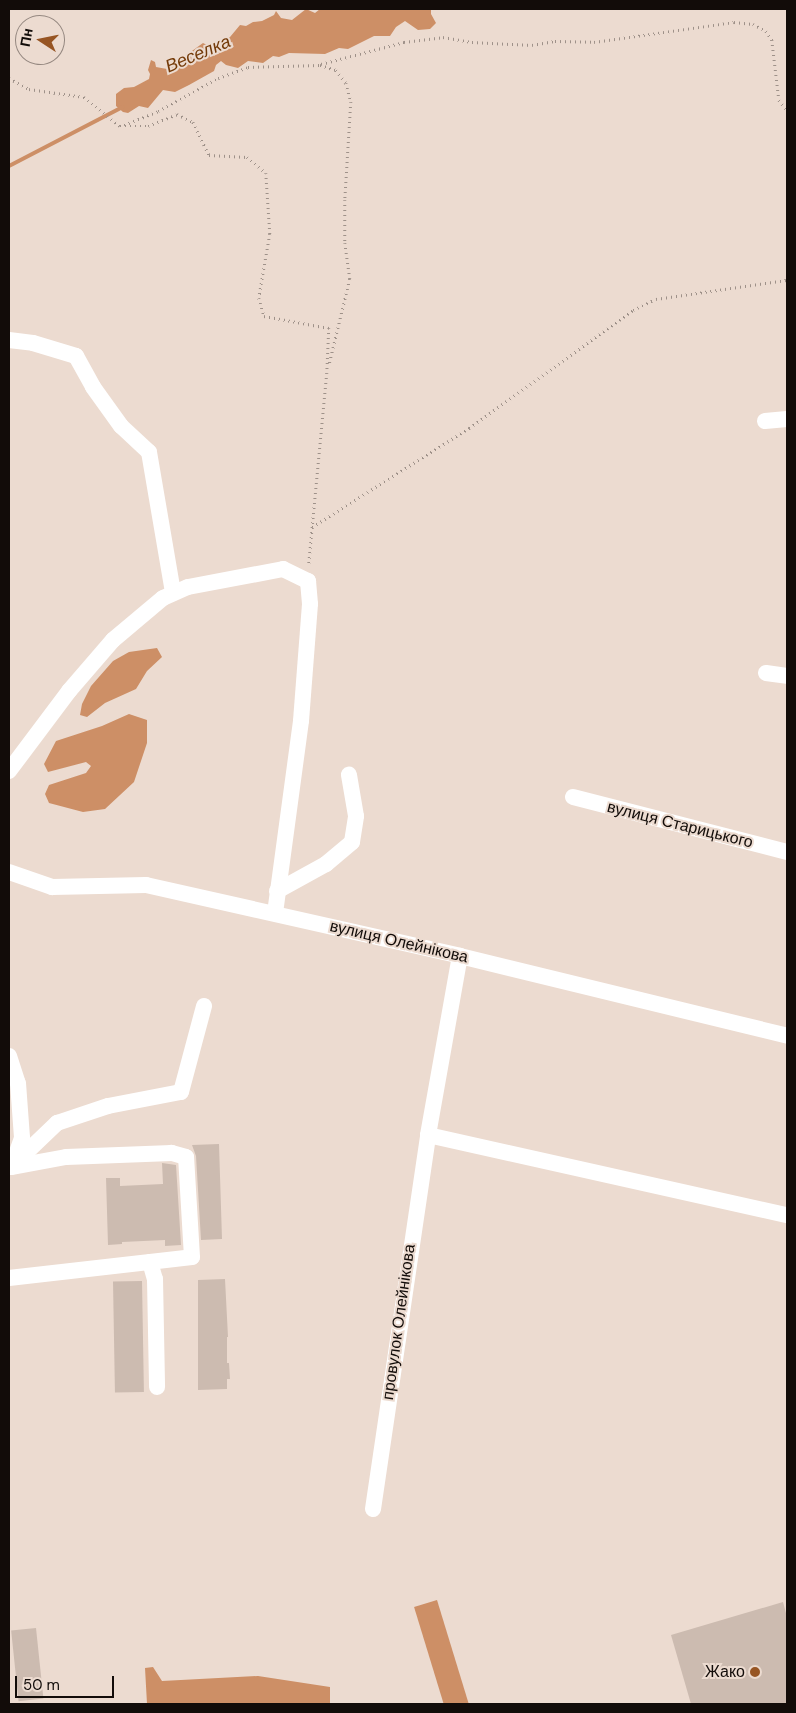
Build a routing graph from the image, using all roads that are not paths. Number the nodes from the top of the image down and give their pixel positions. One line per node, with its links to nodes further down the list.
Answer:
1 (9, 340): 4 (street)
2 (787, 419): 3 (street)
3 (765, 421)
4 (173, 593): 7 (street); 12 (street)
5 (766, 673): 6 (street)
6 (787, 676)
7 (9, 771)
8 (349, 776): 12 (street)
9 (573, 797): 10 (street, вулиця Старицького)
10 (787, 852)
11 (9, 872): 13 (street, вулиця Олейнікова)
12 (278, 891): 13 (street)
13 (275, 913): 14 (street, вулиця Олейнікова)
14 (460, 956): 16 (street, вулиця Олейнікова); 18 (street, провулок Олейнікова)
15 (204, 1006): 19 (street)
16 (787, 1036)
17 (9, 1056): 19 (street)
18 (428, 1134): 20 (street); 24 (street, провулок Олейнікова)
19 (10, 1169): 21 (street)
20 (787, 1215)
21 (150, 1262): 22 (street); 23 (street)
22 (9, 1278)
23 (157, 1387)
24 (373, 1509)

